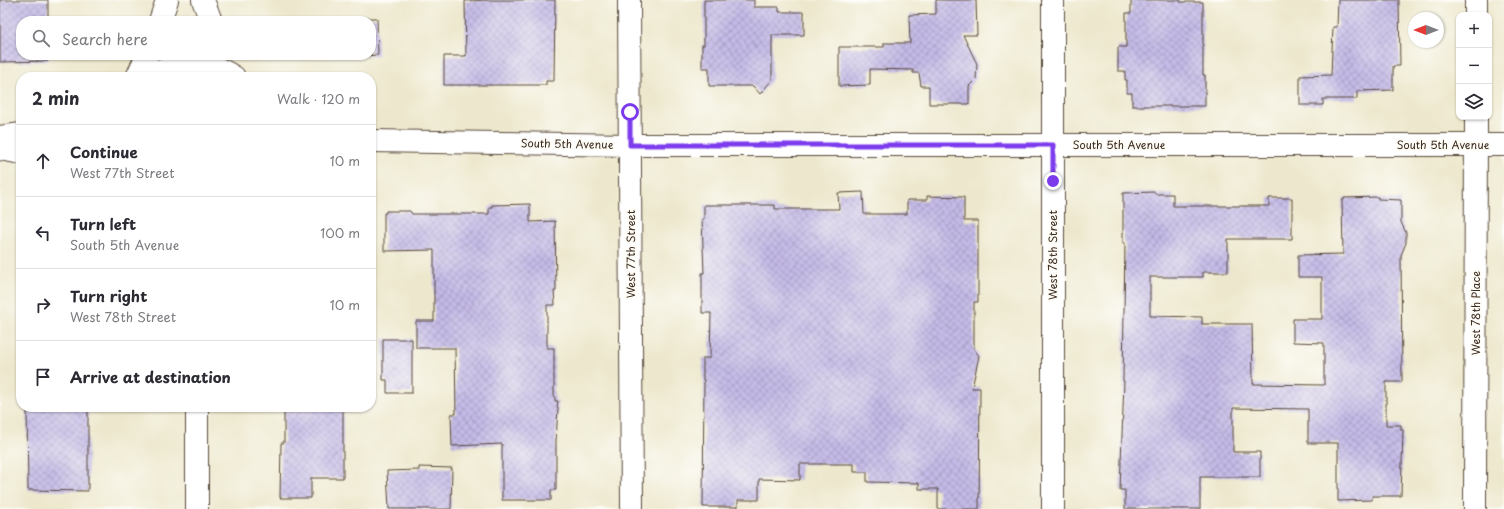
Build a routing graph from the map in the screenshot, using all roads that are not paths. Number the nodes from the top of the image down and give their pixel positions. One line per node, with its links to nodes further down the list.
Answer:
1 (167, 0): 7 (street)
2 (203, 0): 8 (street)
3 (629, 0): 19 (street, West 77th Street)
4 (1053, 0): 20 (street, West 78th Street)
5 (1476, 0): 6 (street)
6 (1476, 12)
7 (162, 16)
8 (209, 16)
9 (145, 60): 11 (street)
10 (230, 60): 14 (street)
11 (139, 72)
12 (155, 72): 13 (street)
13 (226, 72)
14 (236, 72)
15 (1476, 120): 21 (street, West 78th Place)
16 (16, 135): 17 (street)
17 (0, 137)
18 (376, 142): 19 (street, South 5th Avenue)
19 (630, 145): 20 (street, South 5th Avenue); 27 (street, West 77th Street)
20 (1053, 145): 21 (street, South 5th Avenue); 28 (street, West 78th Street)
21 (1476, 145): 22 (street, South 5th Avenue); 29 (street, West 78th Place)
22 (1504, 145)
23 (0, 149): 24 (street)
24 (16, 152)
25 (197, 412): 26 (street)
26 (197, 509)
27 (632, 509)
28 (1053, 509)
29 (1475, 509)

